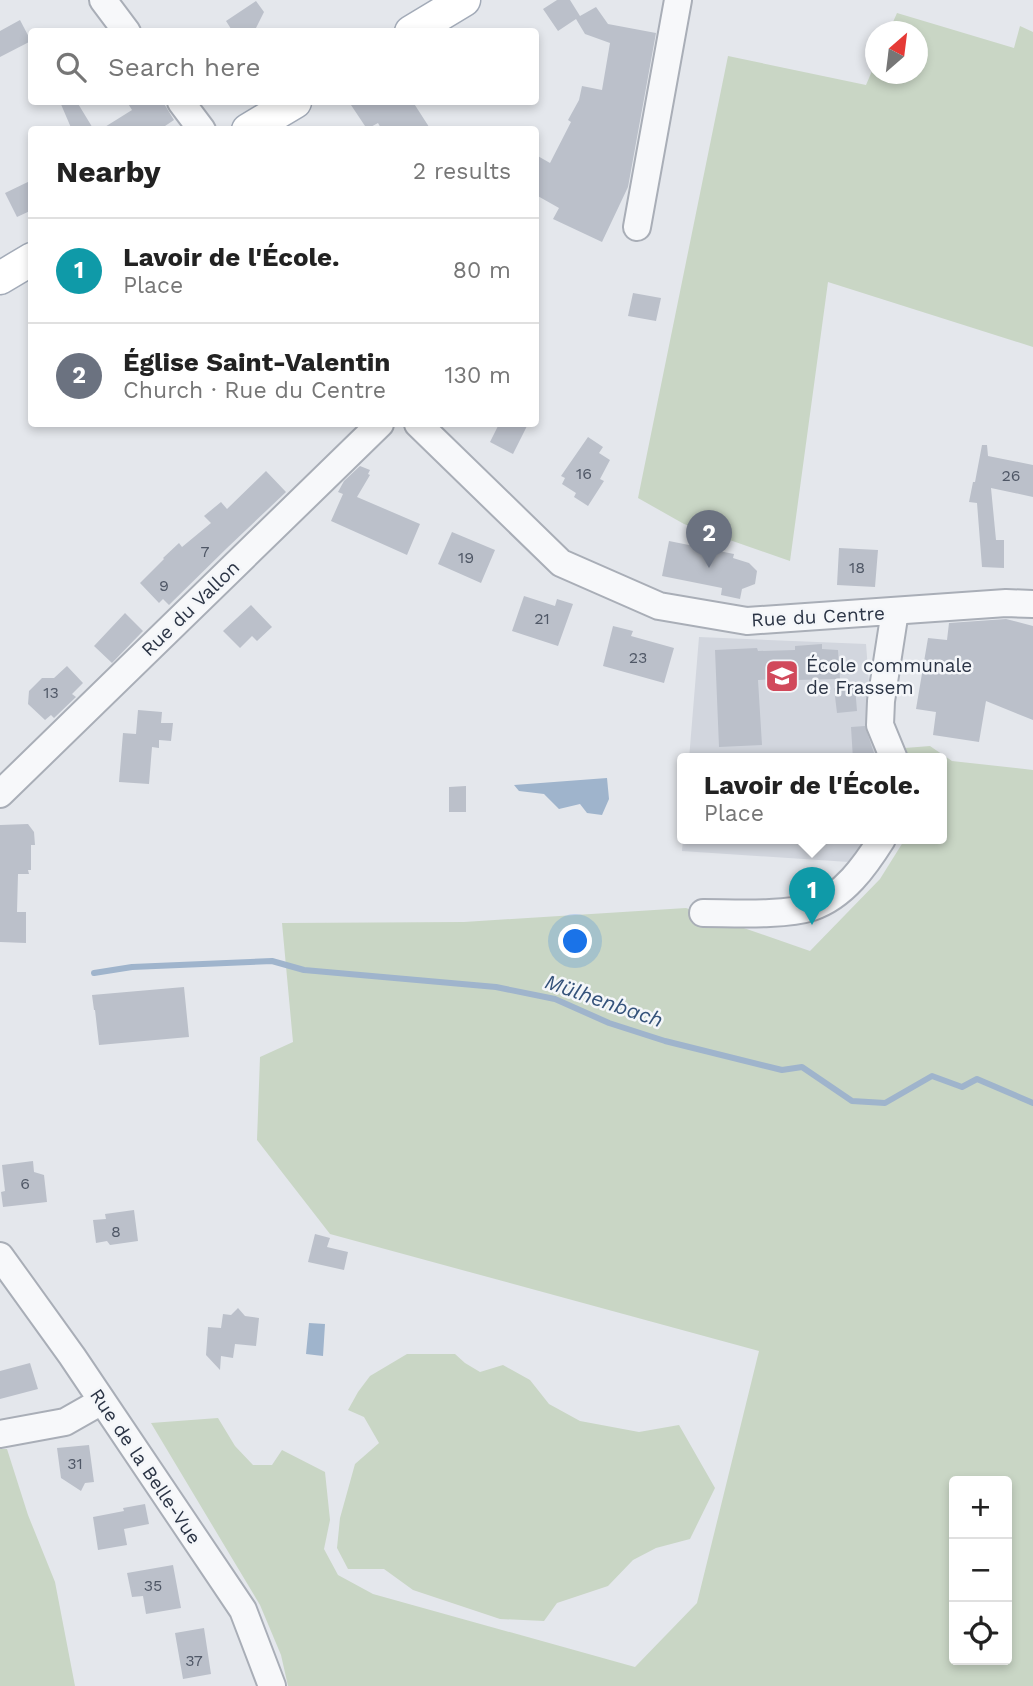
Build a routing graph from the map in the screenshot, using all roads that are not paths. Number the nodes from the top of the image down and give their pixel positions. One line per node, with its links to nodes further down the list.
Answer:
1 (103, 0): 4 (street)
2 (464, 0): 5 (main road)
3 (678, 0): 10 (street)
4 (124, 28)
5 (418, 28)
6 (183, 105): 8 (street)
7 (290, 105): 9 (main road)
8 (199, 126)
9 (255, 126)
10 (637, 227)
11 (28, 261): 12 (main road)
12 (0, 278)
13 (377, 427): 18 (street, Rue du Vallon)
14 (421, 427): 16 (street, Rue du Centre)
15 (1033, 604): 16 (street, Rue du Centre)
16 (895, 611): 17 (street)
17 (892, 753)
18 (0, 794)
19 (879, 844): 20 (street)
20 (703, 913)
21 (0, 1256): 22 (street, Rue de la Belle-Vue)
22 (102, 1401): 23 (street); 24 (street, Rue de la Belle-Vue)
23 (0, 1434)
24 (272, 1686)

